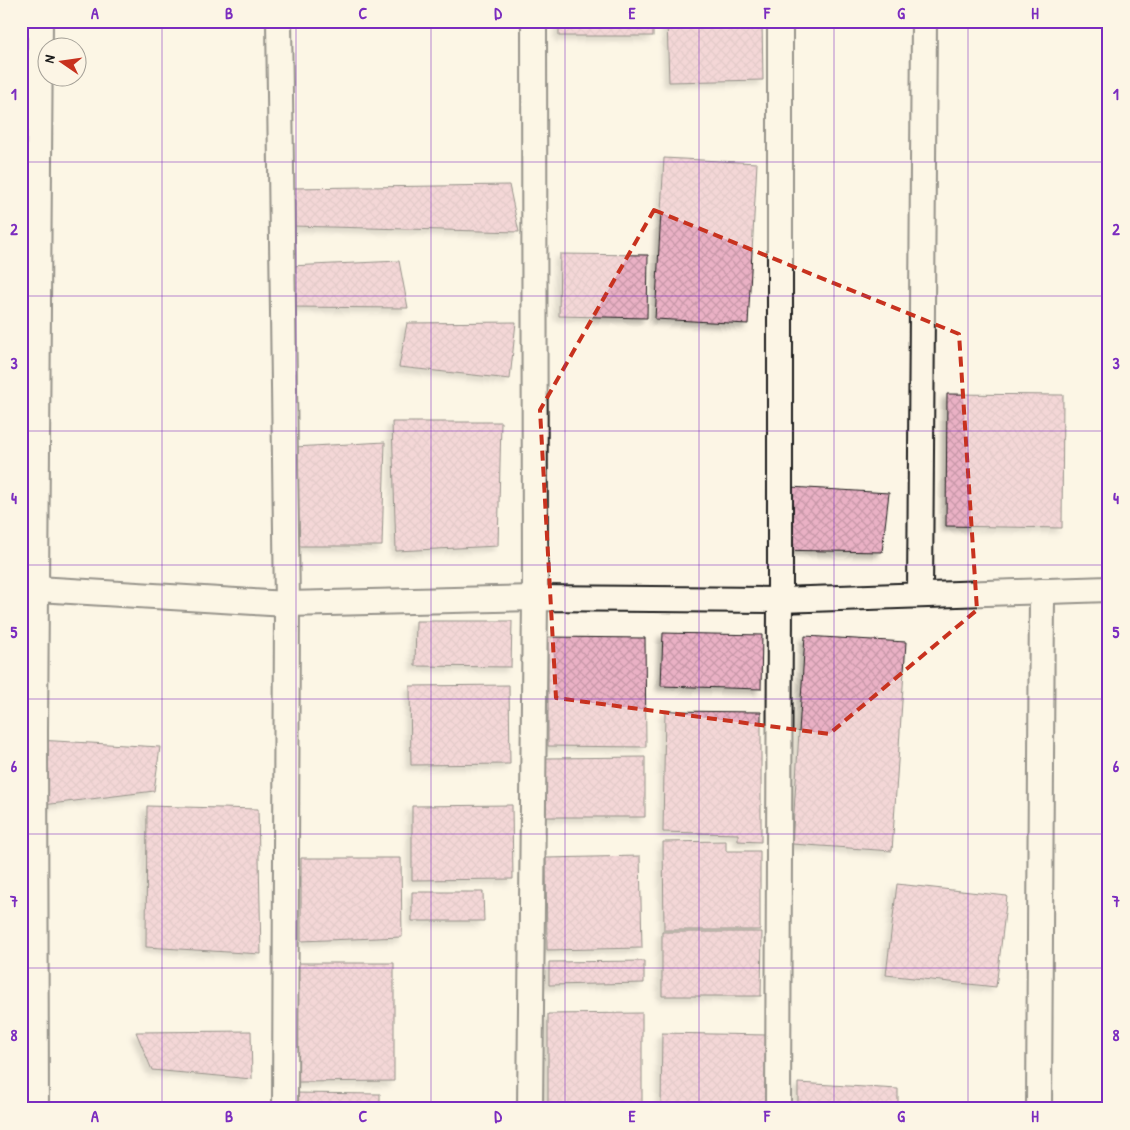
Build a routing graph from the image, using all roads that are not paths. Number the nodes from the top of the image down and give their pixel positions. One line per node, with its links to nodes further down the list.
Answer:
1 (40, 21): 6 (street)
2 (279, 21): 12 (street)
3 (534, 21): 10 (street)
4 (780, 21): 11 (street)
5 (924, 21): 9 (street)
6 (29, 588): 12 (street); 13 (street)
7 (1109, 589): 8 (street)
8 (1042, 591): 9 (street); 17 (street)
9 (920, 595): 11 (street)
10 (535, 598): 11 (street); 12 (street); 15 (street)
11 (780, 600): 16 (street)
12 (287, 604): 14 (street)
13 (36, 1109)
14 (286, 1109)
15 (530, 1109)
16 (778, 1109)
17 (1039, 1109)

